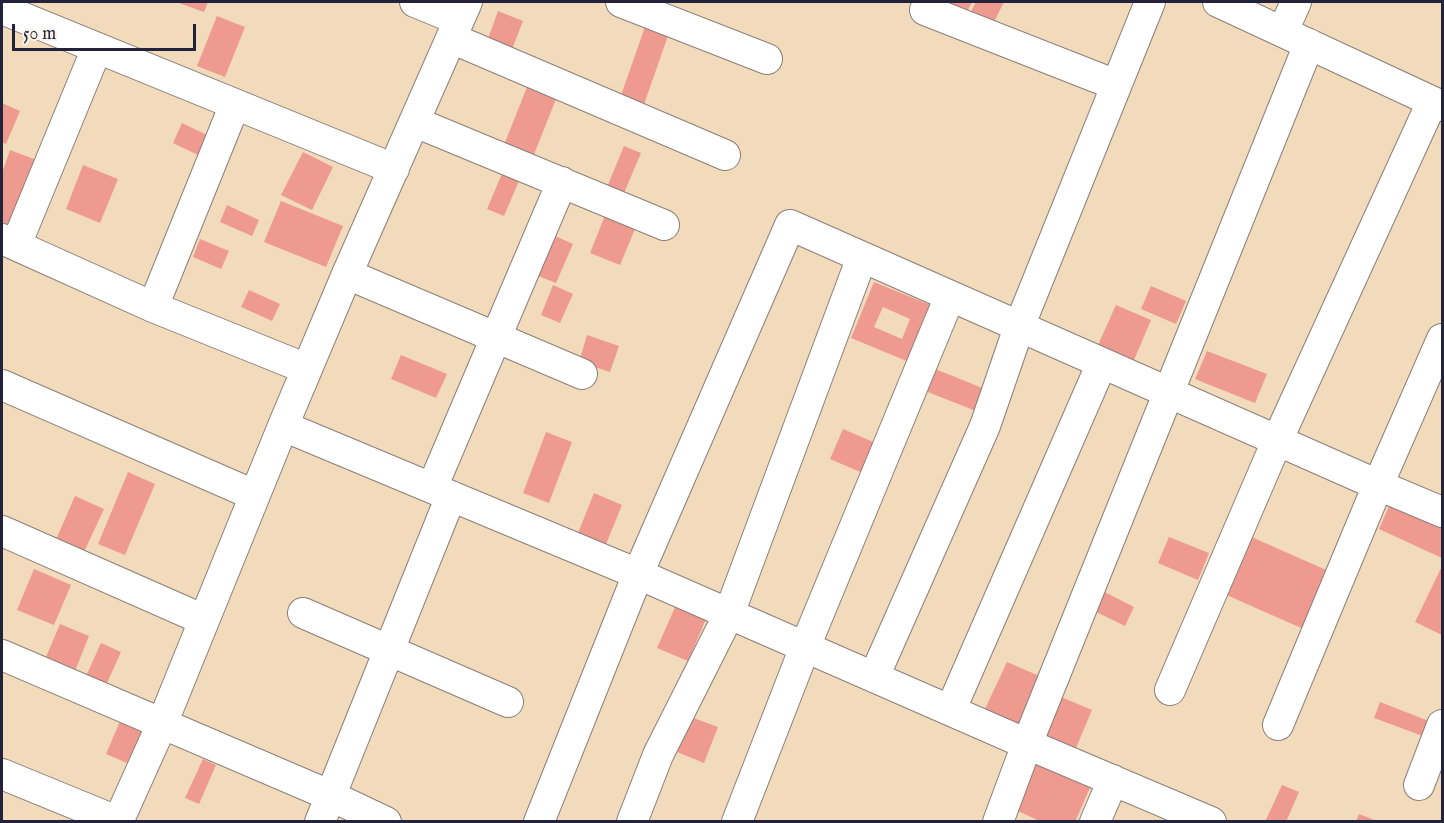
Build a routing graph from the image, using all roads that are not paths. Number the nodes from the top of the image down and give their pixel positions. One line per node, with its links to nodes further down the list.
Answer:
1 (415, 2): 8 (street)
2 (621, 2): 11 (street)
3 (1150, 2): 12 (street)
4 (1218, 2): 9 (street)
5 (1296, 2): 9 (street)
6 (2, 9): 10 (street)
7 (925, 10): 12 (street)
8 (459, 20): 15 (street); 16 (street)
9 (1296, 38): 14 (street); 32 (street)
10 (97, 48): 13 (street); 20 (street)
11 (767, 59)
12 (1116, 85): 25 (street)
13 (235, 104): 17 (street); 24 (street)
14 (1438, 104): 34 (street)
15 (415, 122): 17 (street); 18 (street)
16 (725, 155)
17 (394, 169): 22 (street)
18 (562, 182): 19 (street); 26 (street)
19 (664, 225)
20 (9, 242): 24 (street)
21 (862, 257): 23 (street); 40 (street); 42 (street)
22 (347, 274): 26 (street); 29 (street)
23 (950, 296): 25 (street); 44 (street)
24 (153, 307): 29 (street)
25 (1019, 327): 28 (street); 47 (street)
26 (496, 338): 30 (street); 36 (street)
27 (1443, 339): 35 (street)
28 (1102, 363): 32 (street); 50 (street)
29 (307, 369): 33 (street)
30 (582, 374)
31 (2, 385): 37 (street)
32 (1168, 392): 34 (street); 54 (street)
33 (283, 426): 36 (street); 37 (street)
34 (1277, 441): 35 (street); 48 (street)
35 (1378, 485): 38 (street); 52 (street)
36 (441, 492): 40 (street); 45 (street)
37 (254, 495): 43 (street)
38 (1443, 512)
39 (2, 531): 43 (street)
40 (638, 574): 42 (street); 62 (street)
41 (303, 613): 45 (street)
42 (729, 614): 44 (street); 63 (street)
43 (204, 620): 51 (street)
44 (805, 647): 47 (street); 64 (street)
45 (388, 651): 49 (street); 58 (street)
46 (2, 655): 51 (street)
47 (874, 677): 50 (street)
48 (1170, 690)
49 (508, 702)
50 (951, 709): 54 (street)
51 (162, 724): 58 (street); 60 (street)
52 (1278, 725)
53 (1443, 725): 57 (street)
54 (1027, 744): 56 (street); 65 (street)
55 (2, 774): 60 (street)
56 (1113, 780): 59 (street); 66 (street)
57 (1419, 785)
58 (325, 808): 61 (street)
59 (1193, 818)
60 (118, 821)
61 (386, 822)
62 (539, 822)
63 (632, 822)
64 (737, 822)
65 (998, 822)
66 (1095, 822)

